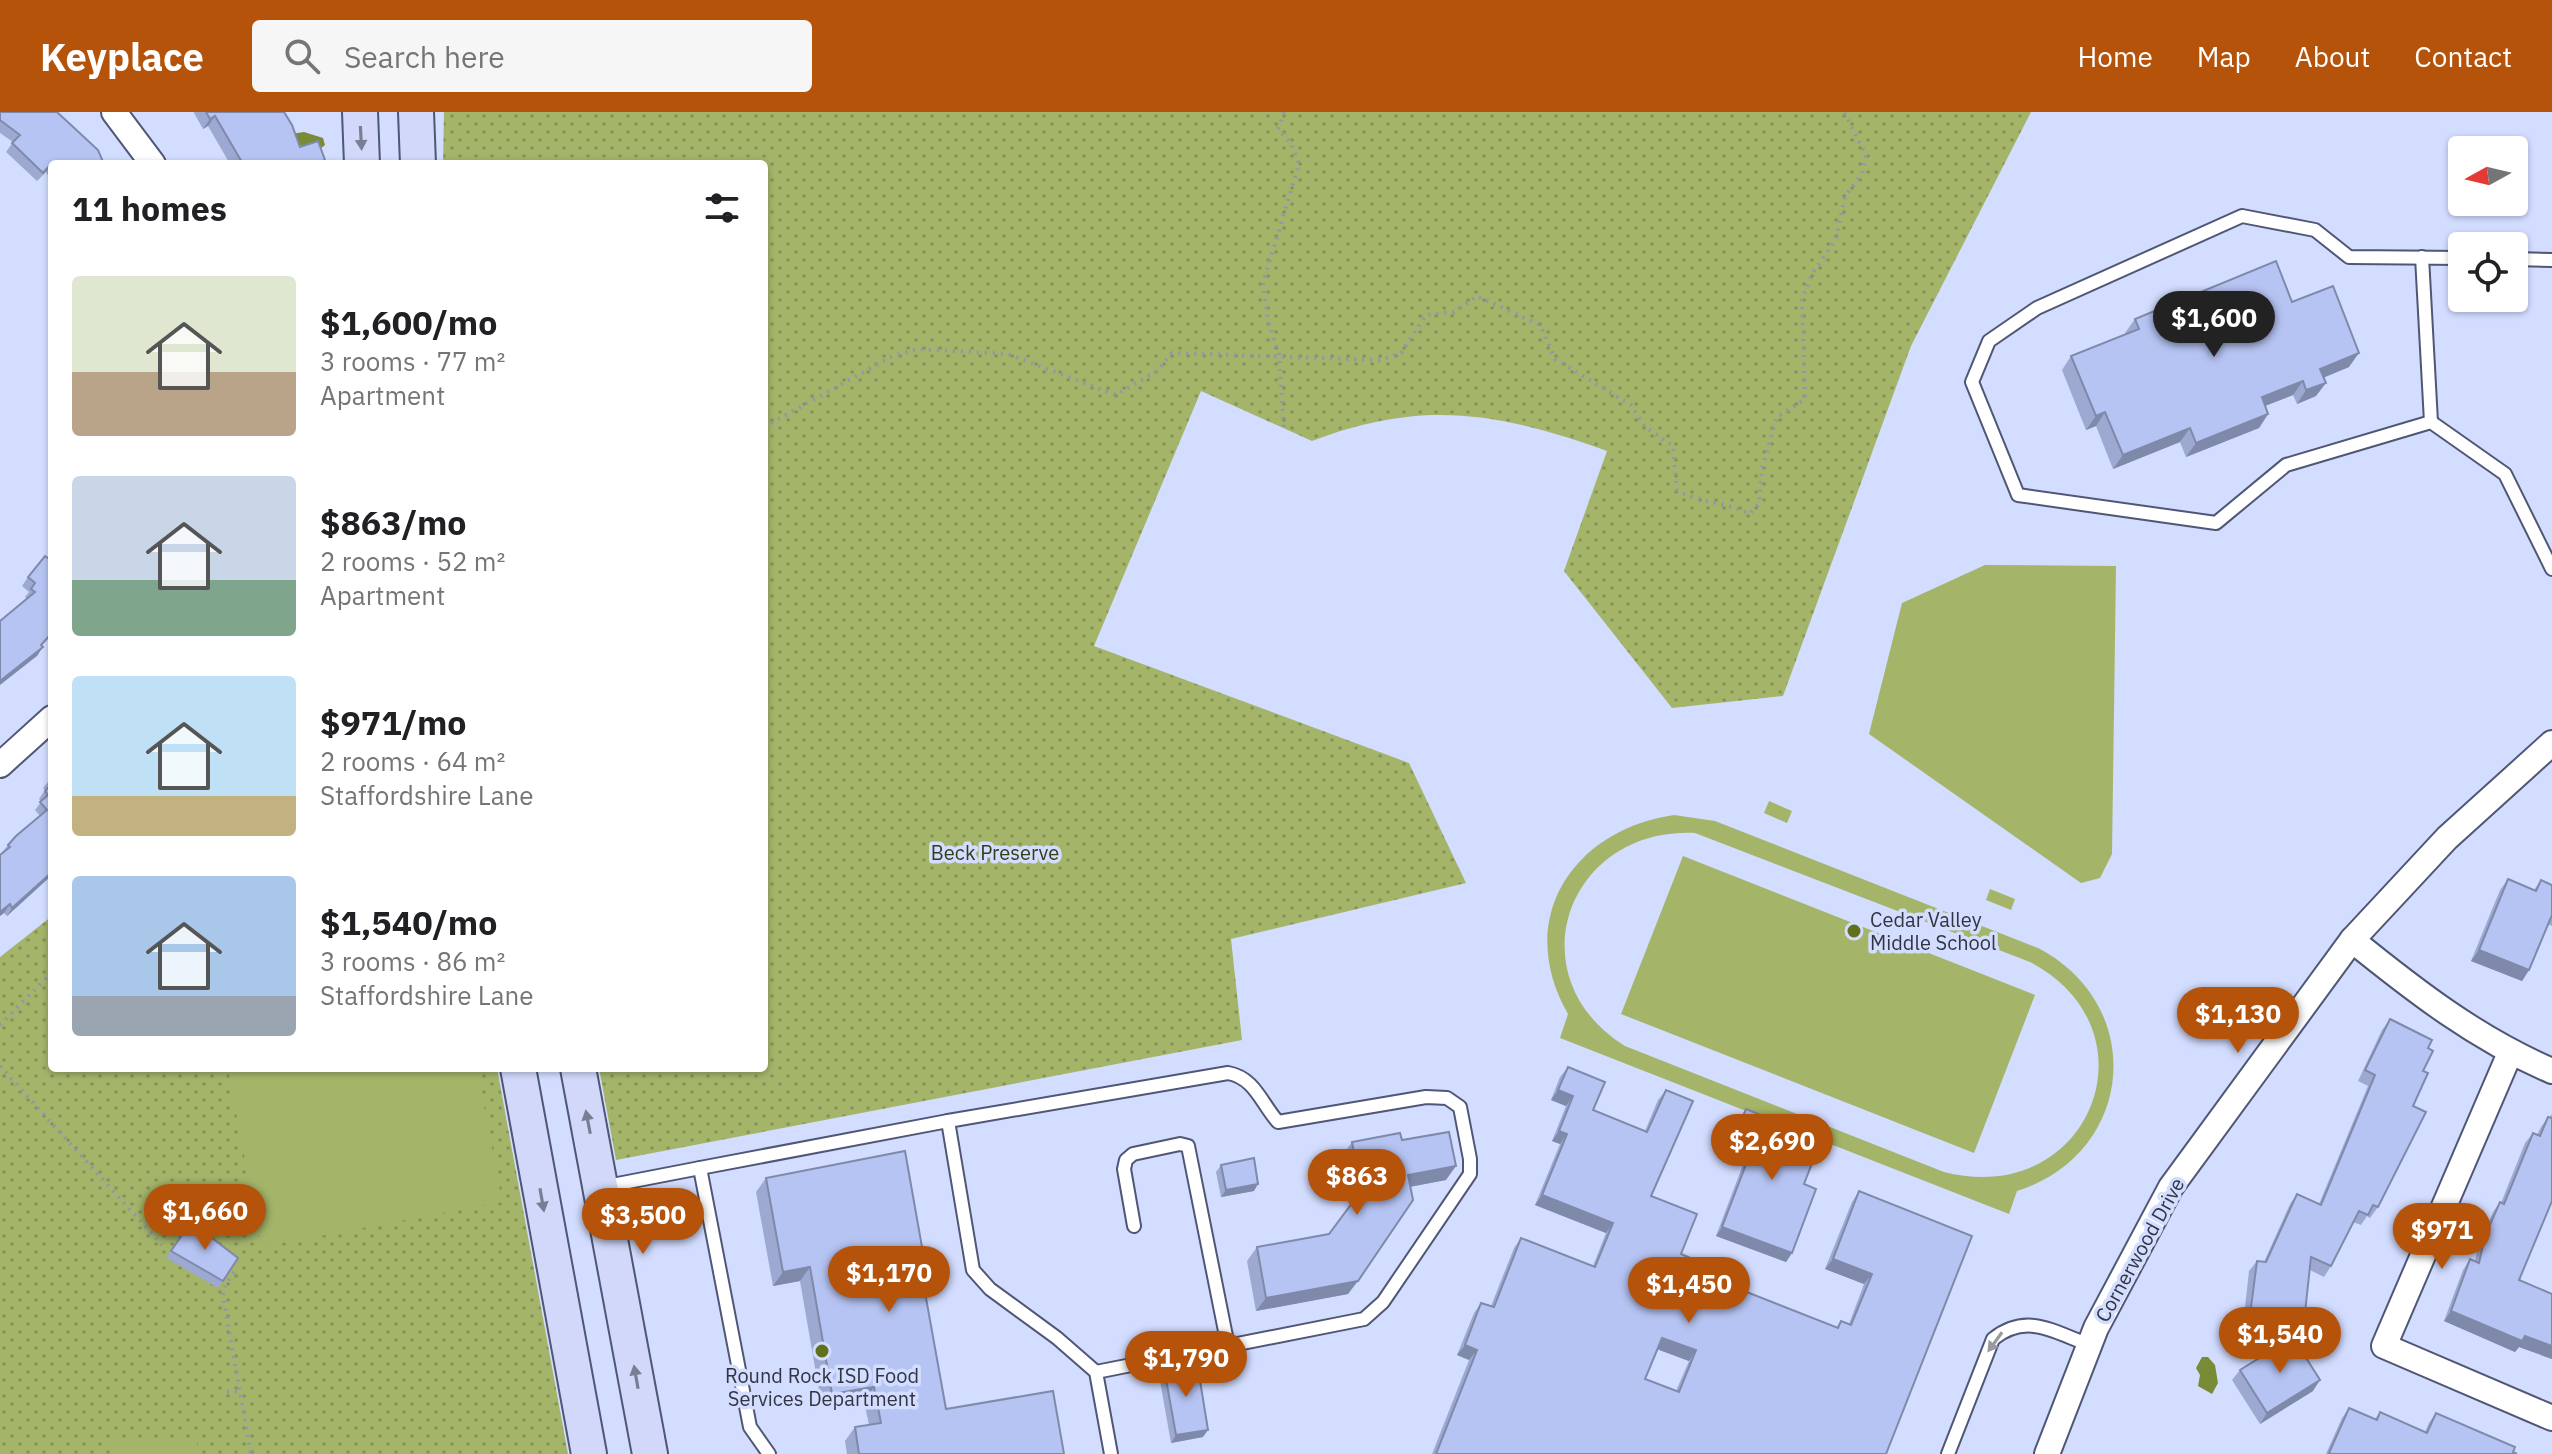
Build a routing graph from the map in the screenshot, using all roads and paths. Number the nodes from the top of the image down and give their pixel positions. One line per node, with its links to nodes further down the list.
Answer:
1 (114, 112): 6 (street)
2 (360, 112): 7 (street, one-way to 7)
3 (416, 112): 8 (street)
4 (1284, 112): 13 (path)
5 (1844, 112): 13 (path)
6 (150, 160)
7 (362, 160)
8 (418, 160)
9 (2422, 257): 10 (lane); 14 (lane); 14 (lane)
10 (2448, 258)
11 (2528, 259): 12 (lane)
12 (2552, 260)
13 (1279, 355): 15 (path); 16 (path)
14 (2431, 422): 17 (lane)
15 (768, 425)
16 (1284, 428)
17 (2546, 537): 18 (lane)
18 (2552, 569)
19 (48, 722): 21 (street)
20 (2552, 743): 22 (street, Cornerwood Drive)
21 (0, 765)
22 (2352, 940): 25 (street); 36 (street, Cornerwood Drive)
23 (48, 976): 24 (path)
24 (0, 1025)
25 (2510, 1053): 27 (street); 41 (street)
26 (0, 1066): 34 (path)
27 (2552, 1071)
28 (519, 1072): 43 (street, one-way to 43)
29 (579, 1072): 32 (street, one-way to 29)
30 (948, 1121): 31 (lane); 37 (lane); 38 (lane)
31 (700, 1168): 32 (lane); 45 (lane)
32 (601, 1187): 44 (street, one-way to 32)
33 (1134, 1226): 37 (lane)
34 (162, 1245)
35 (234, 1272): 39 (path)
36 (2090, 1345): 47 (lane, one-way to 47); 48 (street, Cornerwood Drive)
37 (1228, 1346): 38 (lane)
38 (1096, 1372): 46 (lane)
39 (240, 1391): 40 (path); 42 (path)
40 (227, 1392)
41 (2552, 1418)
42 (251, 1454)
43 (589, 1454)
44 (650, 1454)
45 (769, 1454)
46 (1111, 1454)
47 (1948, 1454)
48 (2047, 1454)

